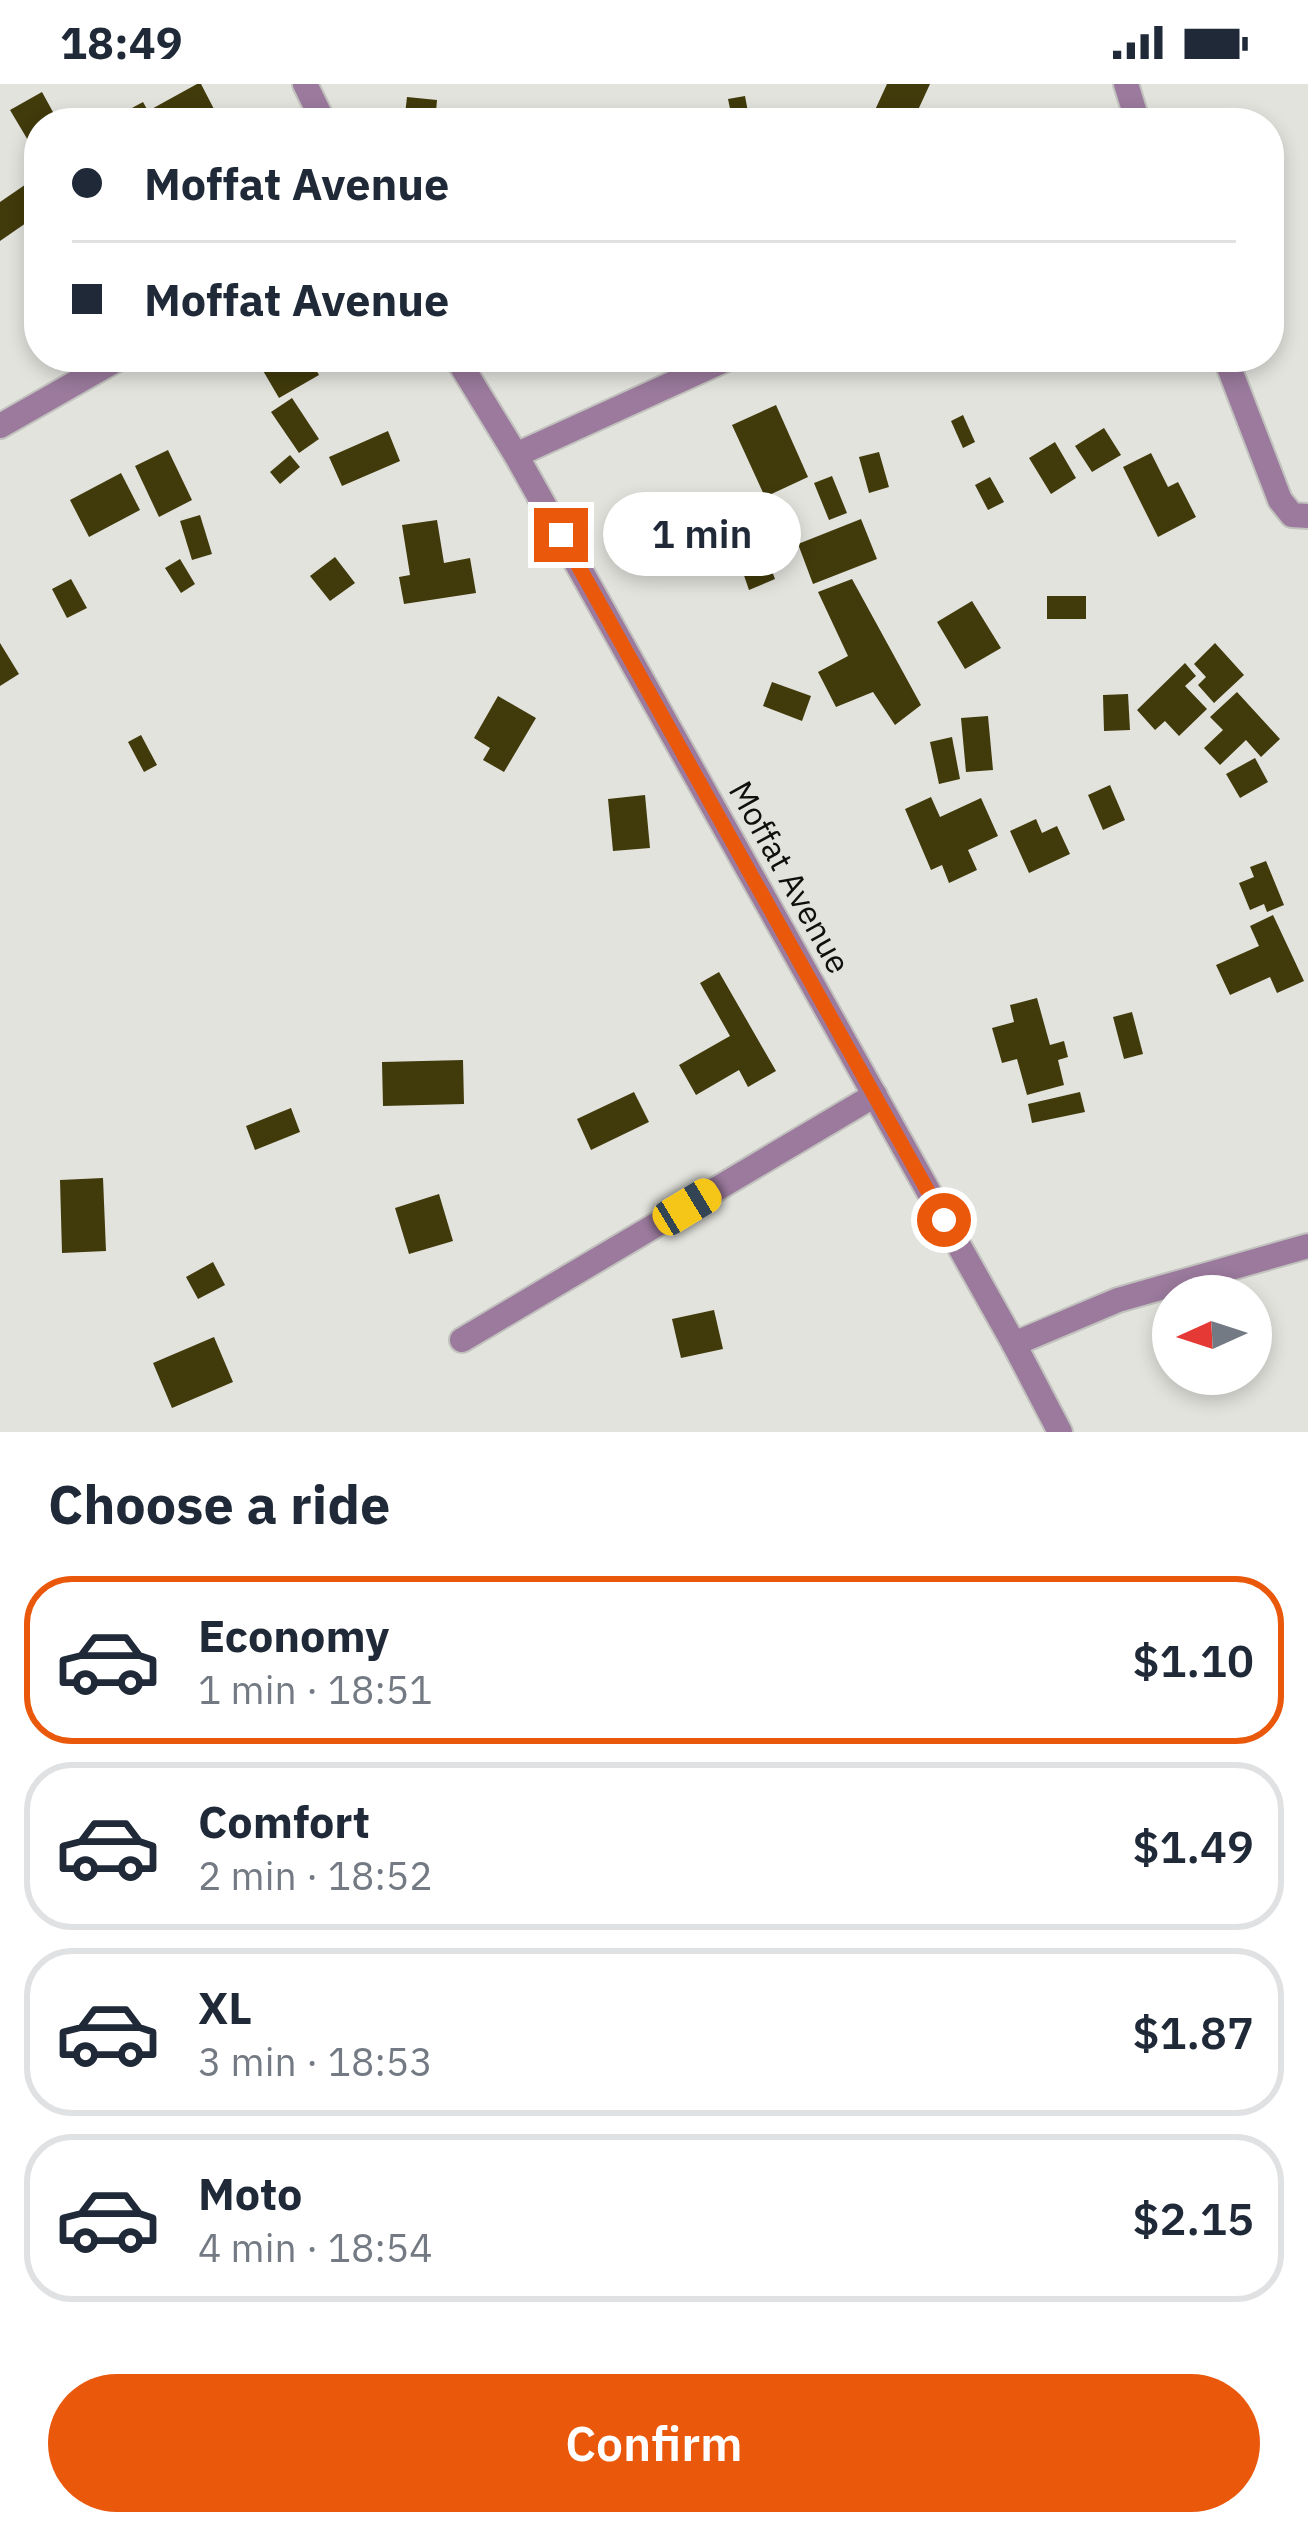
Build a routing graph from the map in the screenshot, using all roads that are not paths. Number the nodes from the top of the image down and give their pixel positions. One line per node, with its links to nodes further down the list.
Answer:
1 (95, 372): 5 (street)
2 (465, 372): 6 (street, Moffat Avenue)
3 (698, 372): 6 (street)
4 (1231, 372): 7 (street)
5 (0, 426)
6 (516, 455): 8 (street, Moffat Avenue)
7 (1300, 516)
8 (874, 1095): 10 (street); 11 (street, Moffat Avenue)
9 (1308, 1246): 11 (street)
10 (462, 1340)
11 (1014, 1344): 12 (street, Moffat Avenue)
12 (1060, 1432)

